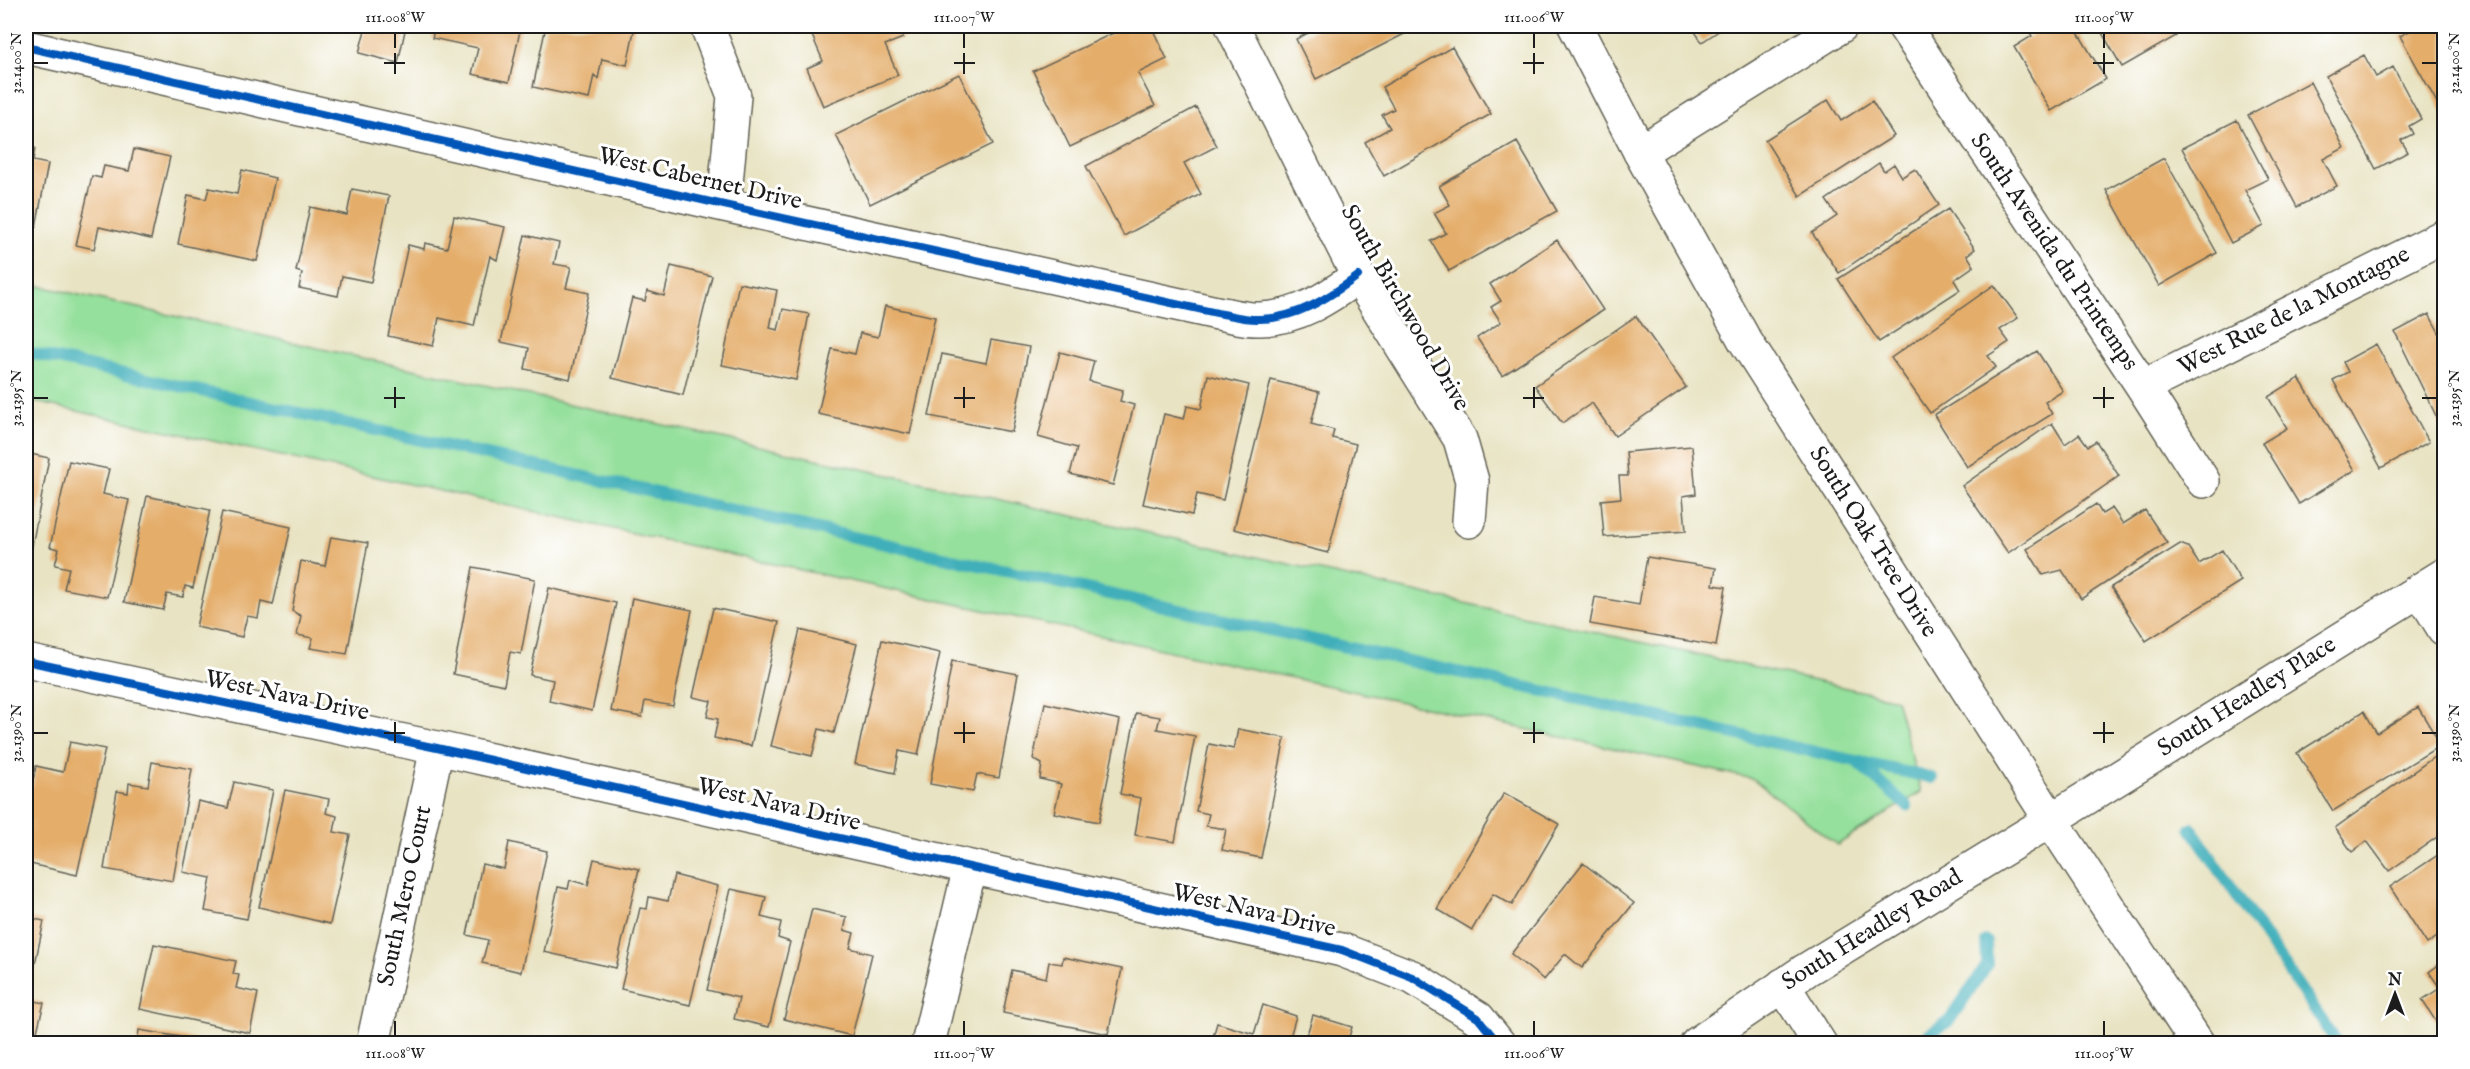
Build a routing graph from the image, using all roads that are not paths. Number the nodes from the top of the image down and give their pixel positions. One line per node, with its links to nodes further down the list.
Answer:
1 (707, 26): 8 (street)
2 (1232, 26): 10 (street, South Birchwood Drive)
3 (1575, 26): 7 (street, South Oak Tree Drive)
4 (1841, 26): 7 (street)
5 (1904, 26): 11 (street, South Avenida du Printemps)
6 (26, 47): 8 (street, West Cabernet Drive)
7 (1640, 152): 18 (street, South Oak Tree Drive)
8 (724, 205): 10 (street, West Cabernet Drive)
9 (2445, 236): 11 (street, West Rue de la Montagne)
10 (1358, 276): 13 (street, South Birchwood Drive)
11 (2143, 387): 12 (street, South Avenida du Printemps)
12 (2203, 481)
13 (1469, 521)
14 (2432, 582): 15 (street); 18 (street, South Headley Place)
15 (2445, 629)
16 (26, 661): 17 (street, West Nava Drive)
17 (437, 748): 19 (street, West Nava Drive); 21 (street, South Mero Court)
18 (2050, 820): 20 (street, South Headley Road); 26 (street, South Oak Tree Drive)
19 (970, 867): 22 (street); 23 (street, West Nava Drive)
20 (1783, 985): 24 (street, South Headley Road); 25 (street)
21 (373, 1044)
22 (928, 1044)
23 (1499, 1044)
24 (1697, 1044)
25 (1820, 1044)
26 (2198, 1044)

